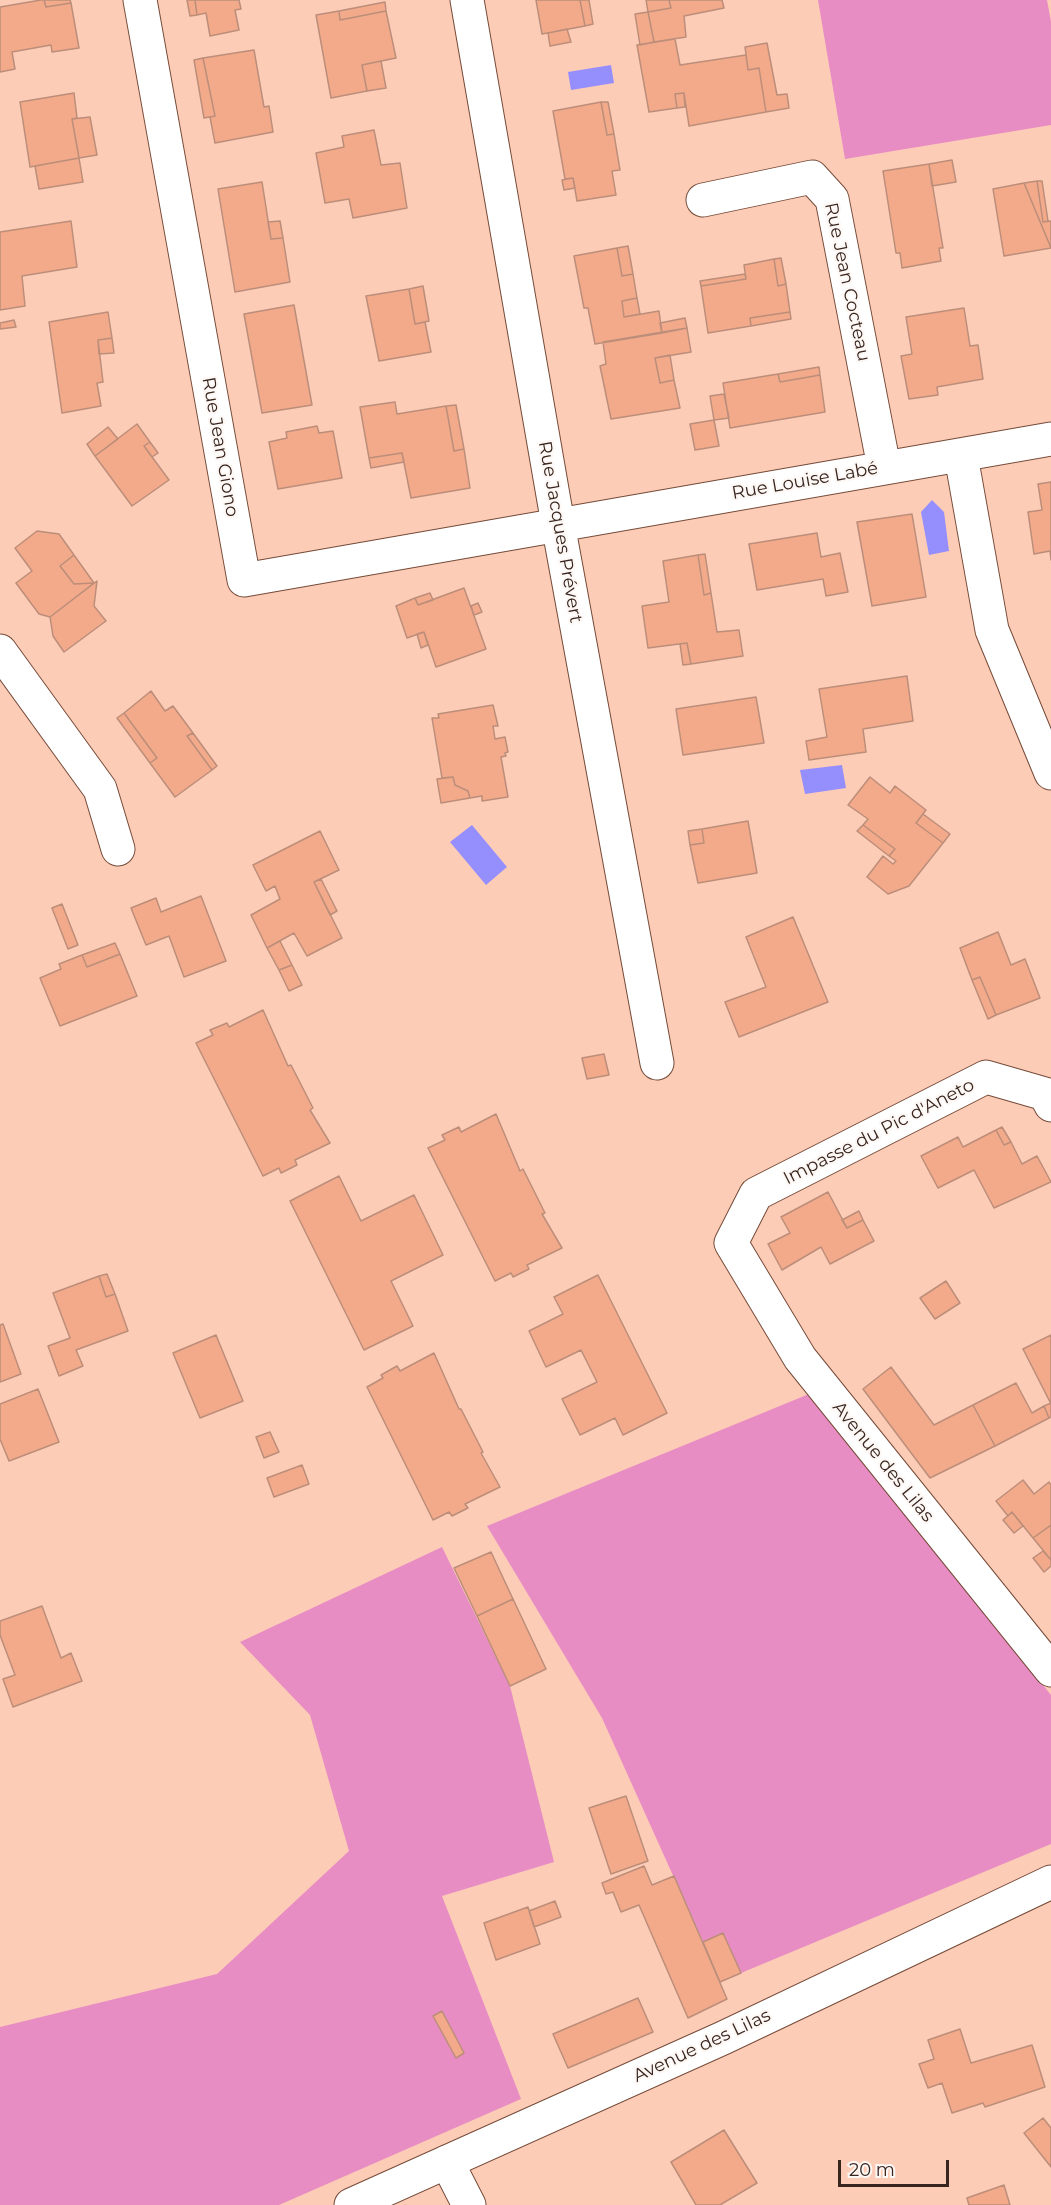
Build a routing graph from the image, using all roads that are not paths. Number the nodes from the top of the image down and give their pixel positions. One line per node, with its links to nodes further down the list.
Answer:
1 (140, 0): 7 (street, Rue Jean Giono)
2 (467, 0): 7 (street, Rue Jacques Prévert)
3 (703, 200): 6 (street, Rue Jean Cocteau)
4 (1051, 440): 5 (street, Rue Louise Labé)
5 (961, 456): 6 (street, Rue Louise Labé); 9 (street)
6 (885, 467): 7 (street, Rue Louise Labé)
7 (558, 525): 11 (street, Rue Jacques Prévert)
8 (0, 651): 10 (street)
9 (1051, 773)
10 (118, 849)
11 (657, 1064)
12 (1051, 1104): 13 (street, Impasse du Pic d'Aneto)
13 (731, 1243): 14 (street, Avenue des Lilas)
14 (1051, 1670)
15 (1051, 1882): 16 (street, Avenue des Lilas)
16 (447, 2162): 17 (street, Avenue des Lilas); 18 (street)
17 (351, 2205)
18 (469, 2205)

